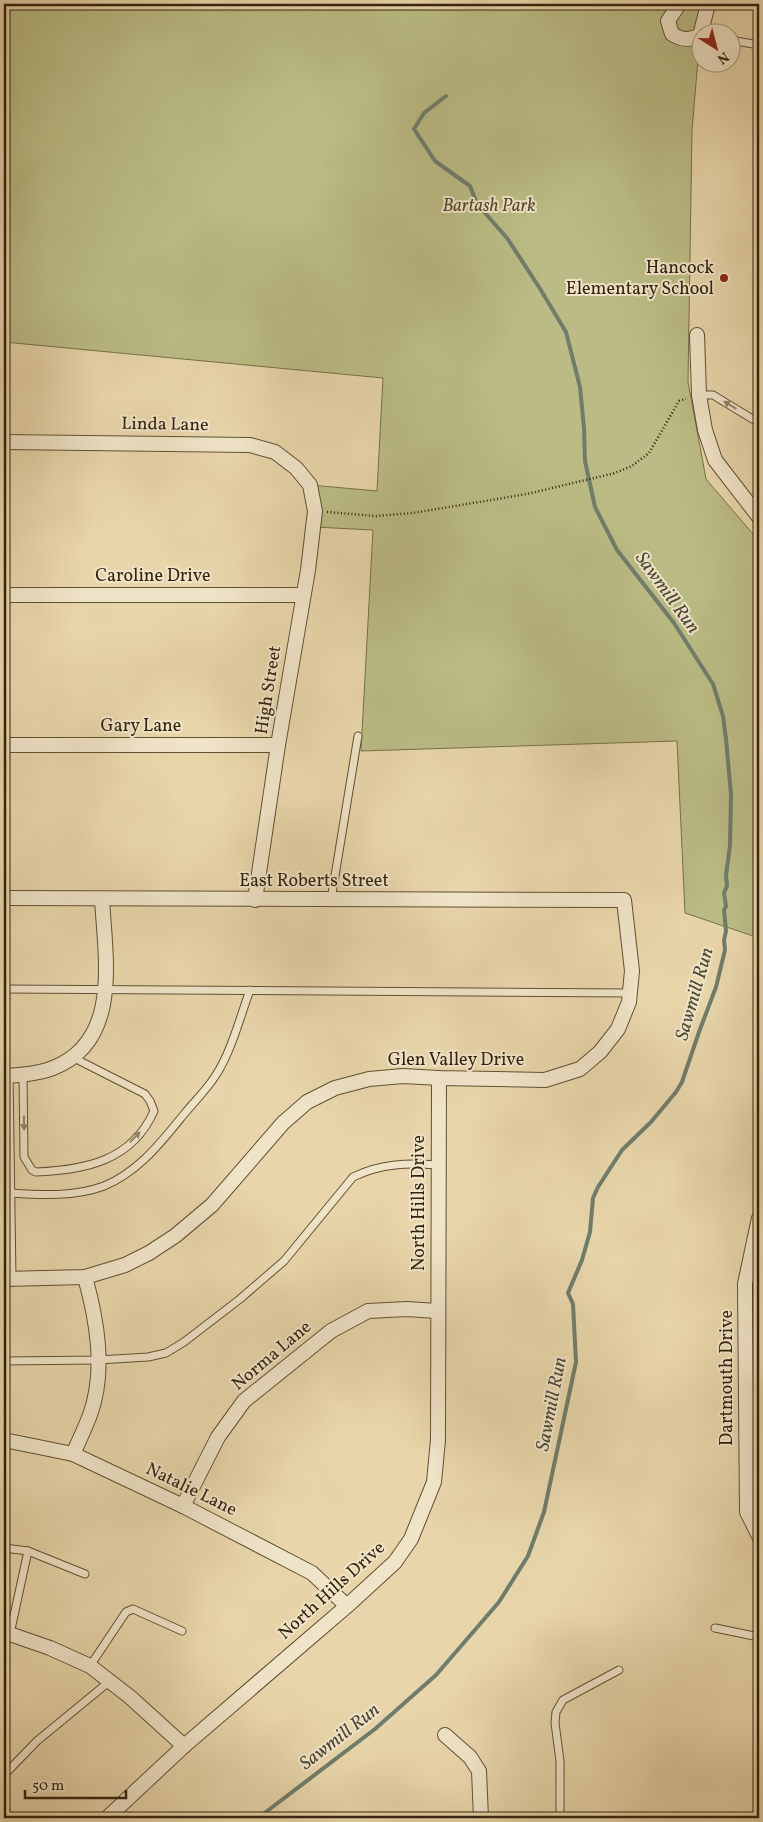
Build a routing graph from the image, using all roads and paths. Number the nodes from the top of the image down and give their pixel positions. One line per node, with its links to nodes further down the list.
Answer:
1 (679, 4): 4 (street)
2 (708, 4): 3 (street)
3 (704, 22)
4 (690, 38)
5 (740, 42): 6 (lane)
6 (759, 46)
7 (698, 335): 8 (street)
8 (699, 395): 9 (lane, one-way to 8); 12 (path); 13 (street)
9 (759, 423)
10 (4, 442): 11 (street, Linda Lane)
11 (310, 485): 12 (street, High Street)
12 (315, 511): 15 (street, High Street)
13 (759, 517)
14 (4, 595): 15 (street, Caroline Drive)
15 (303, 595): 18 (street, High Street)
16 (358, 736): 22 (lane)
17 (4, 745): 18 (street, Gary Lane)
18 (278, 745): 21 (street, High Street)
19 (4, 898): 20 (street, East Roberts Street)
20 (102, 899): 21 (street, East Roberts Street); 24 (street)
21 (255, 900): 22 (street, East Roberts Street)
22 (331, 900): 23 (street, East Roberts Street)
23 (624, 900): 27 (street, Glen Valley Drive)
24 (106, 988): 25 (lane); 26 (lane); 28 (street)
25 (4, 989)
26 (250, 990): 27 (lane); 32 (lane)
27 (630, 994): 30 (street, Glen Valley Drive)
28 (72, 1058): 29 (street); 29 (lane, one-way to 28)
29 (12, 1075): 32 (lane)
30 (439, 1078): 31 (street, North Hills Drive); 34 (street, Glen Valley Drive)
31 (438, 1165): 37 (street, North Hills Drive); 38 (lane)
32 (10, 1193): 35 (lane)
33 (759, 1218): 36 (street, Dartmouth Drive)
34 (85, 1277): 35 (street, Glen Valley Drive); 38 (street)
35 (8, 1279)
36 (752, 1284): 43 (street, Dartmouth Drive)
37 (437, 1311): 42 (street, Norma Lane); 47 (street, North Hills Drive)
38 (98, 1360): 39 (lane); 41 (street)
39 (4, 1361)
40 (4, 1440): 41 (street, Natalie Lane)
41 (73, 1454): 42 (street, Natalie Lane)
42 (183, 1506): 47 (street, Natalie Lane)
43 (759, 1536)
44 (4, 1548): 45 (lane)
45 (28, 1551): 46 (lane); 50 (lane)
46 (84, 1574)
47 (346, 1606): 56 (street, North Hills Drive)
48 (715, 1628): 51 (lane)
49 (182, 1631): 52 (lane)
50 (7, 1633): 52 (street)
51 (759, 1637)
52 (90, 1666): 54 (street)
53 (619, 1670): 60 (lane)
54 (110, 1681): 56 (street); 57 (lane)
55 (445, 1734): 59 (street)
56 (184, 1746): 58 (street, North Hills Drive)
57 (4, 1778)
58 (106, 1818)
59 (481, 1818)
60 (560, 1818)

